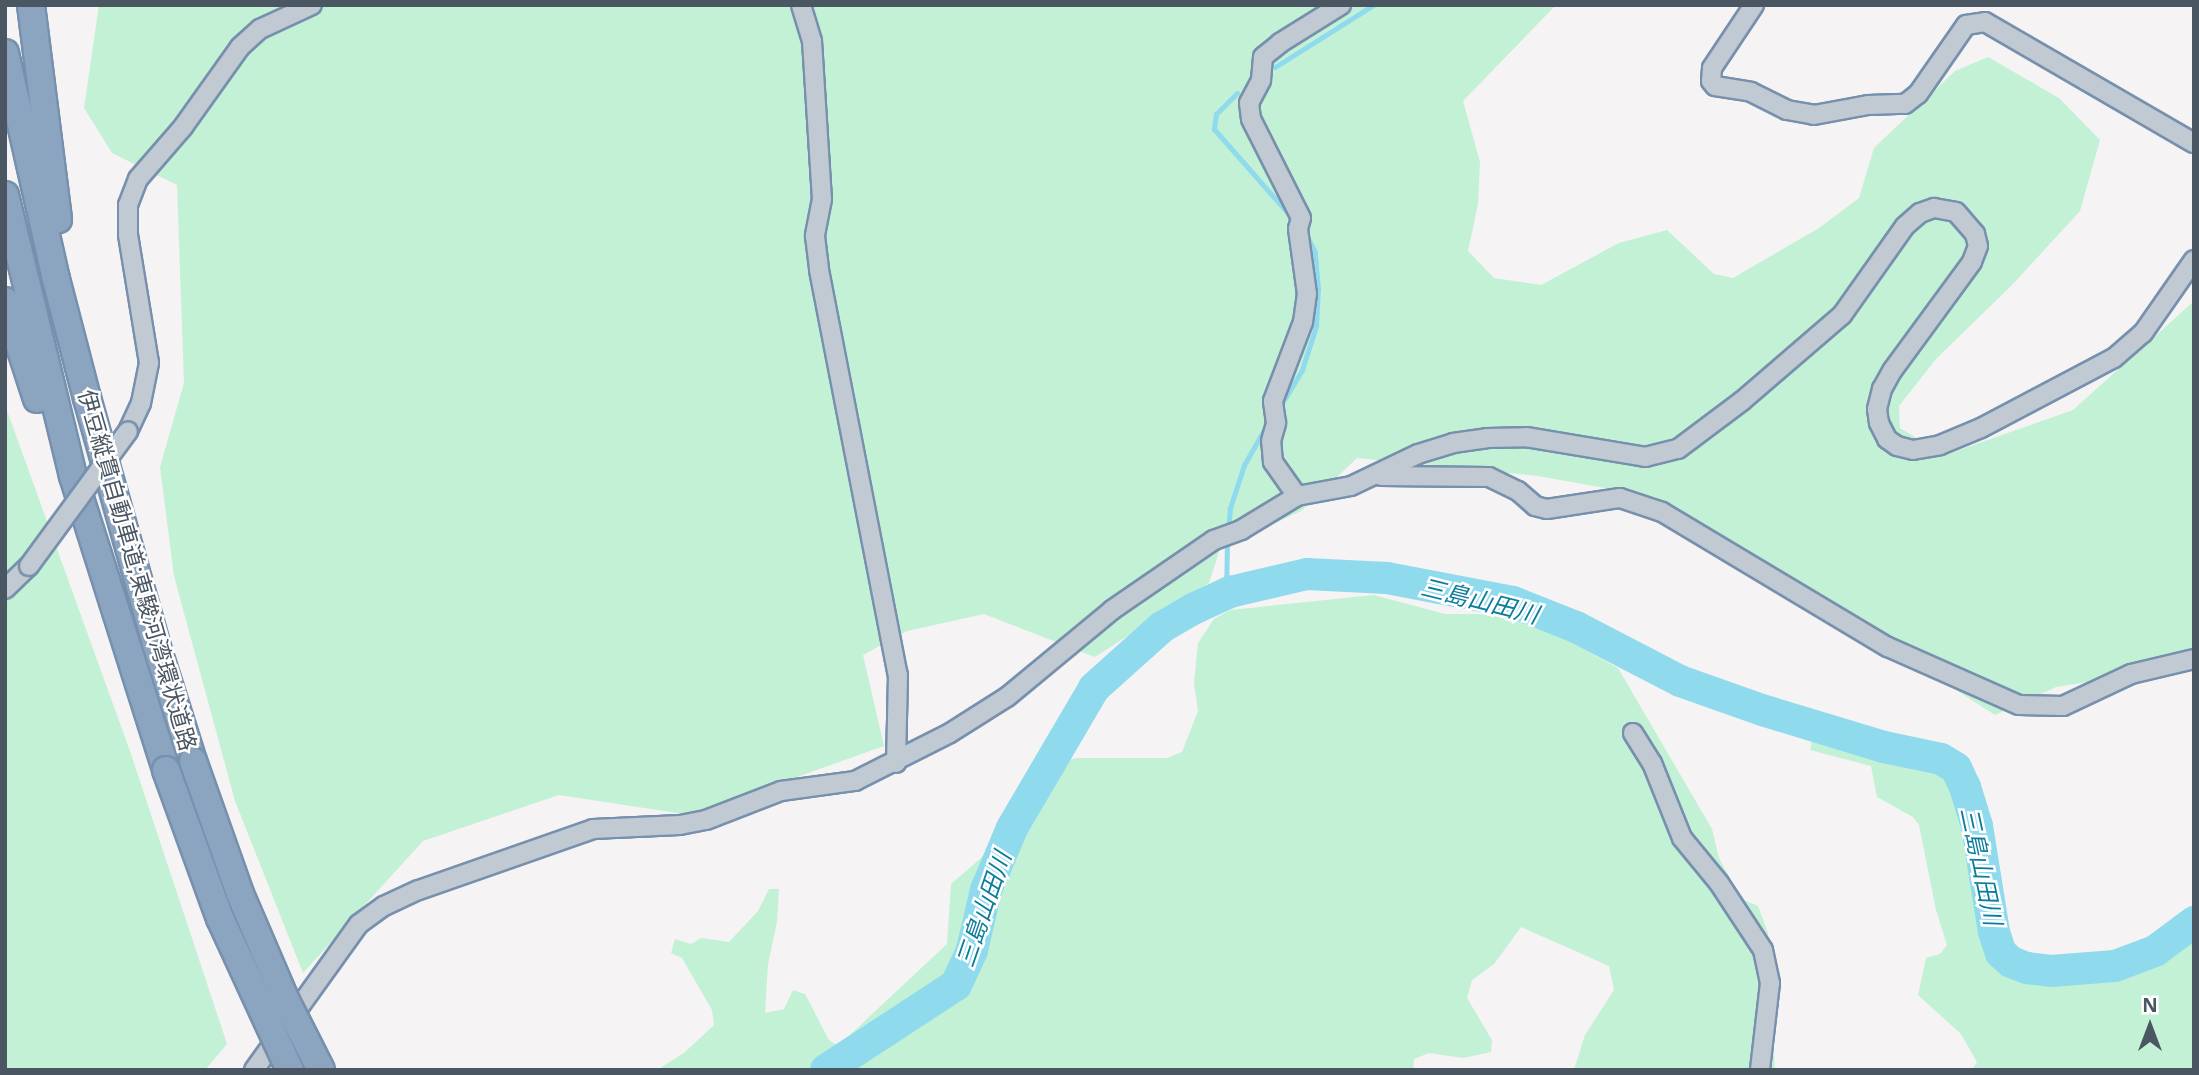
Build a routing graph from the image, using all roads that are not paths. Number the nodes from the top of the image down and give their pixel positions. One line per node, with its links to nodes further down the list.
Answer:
1 (30, 5): 11 (highway)
2 (312, 5): 14 (street, bridge)
3 (801, 5): 18 (street)
4 (1341, 5): 13 (street)
5 (1754, 5): 7 (street)
6 (5, 53): 11 (highway, 伊豆縦貫自動車道;東駿河湾環状道路)
7 (2194, 143)
8 (5, 195): 15 (highway, 伊豆縦貫自動車道;東駿河湾環状道路)
9 (2194, 260): 12 (street)
10 (5, 301): 15 (highway)
11 (87, 398): 21 (highway, 伊豆縦貫自動車道;東駿河湾環状道路, bridge)
12 (1378, 476): 13 (street); 16 (street)
13 (1297, 496): 18 (street)
14 (5, 589)
15 (127, 655): 20 (highway, 伊豆縦貫自動車道;東駿河湾環状道路, bridge)
16 (2194, 659)
17 (1633, 733): 22 (street)
18 (895, 762): 19 (street)
19 (254, 1070)
20 (290, 1070)
21 (321, 1070)
22 (1760, 1070)

